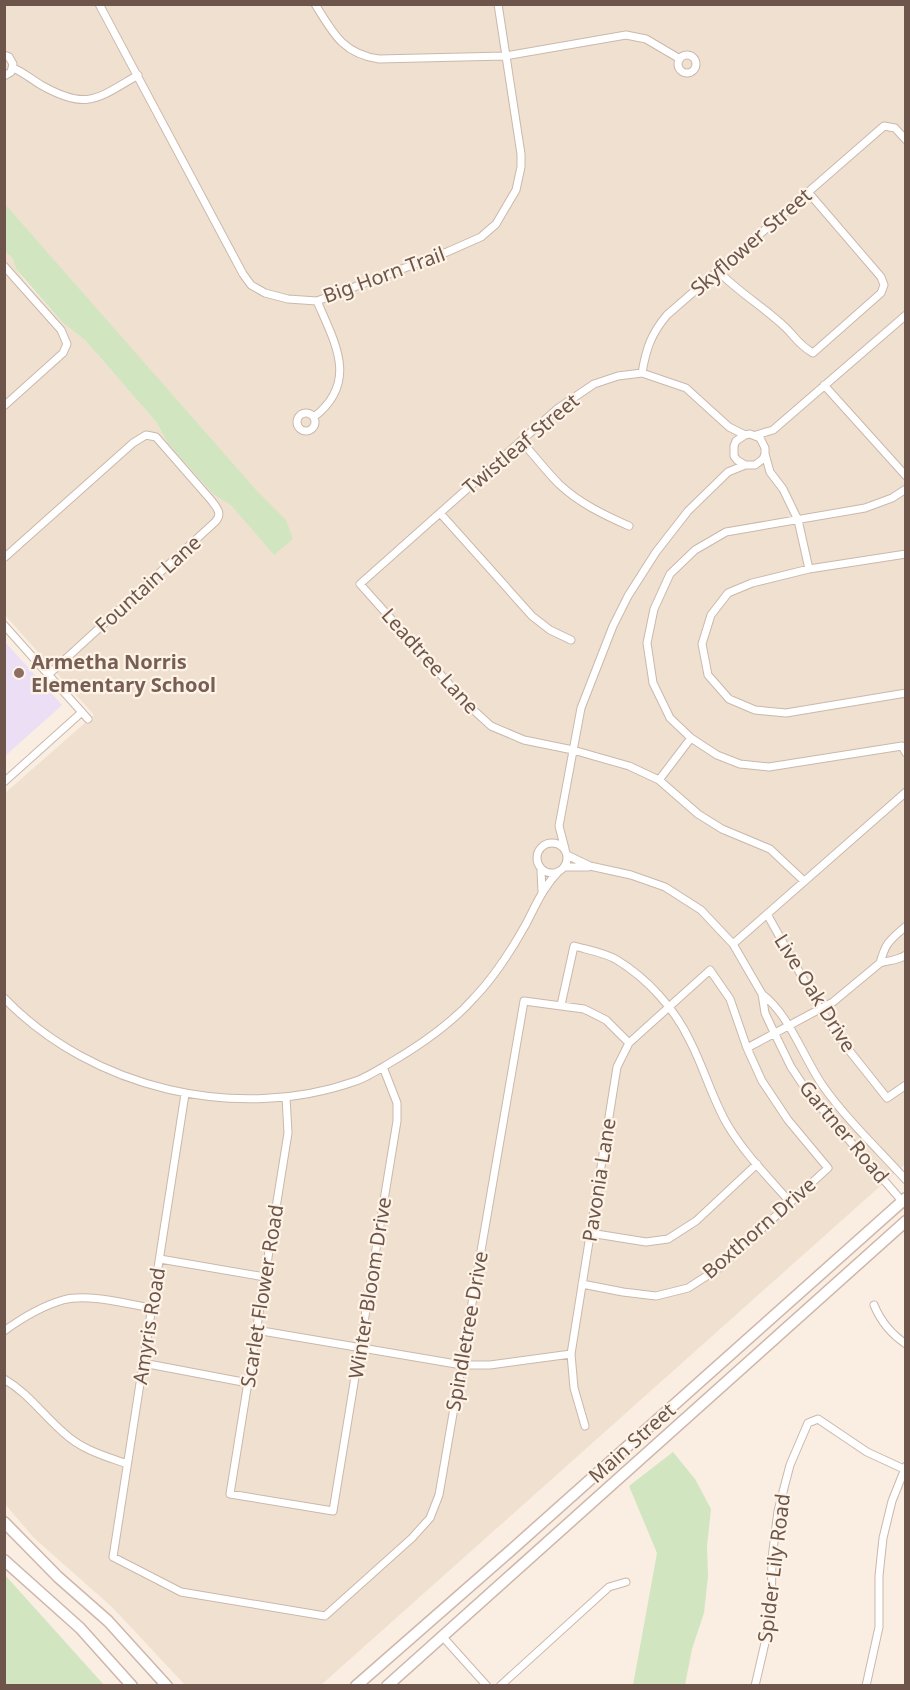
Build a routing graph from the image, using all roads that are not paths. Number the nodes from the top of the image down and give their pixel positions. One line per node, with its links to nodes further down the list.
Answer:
1 (99, 4): 8 (street, Big Horn Trail)
2 (315, 4): 5 (street)
3 (498, 4): 5 (street, Big Horn Trail)
4 (4, 56): 7 (street)
5 (505, 56): 6 (street); 14 (street, Big Horn Trail)
6 (680, 59)
7 (13, 68): 8 (street); 9 (street)
8 (138, 75): 14 (street, Big Horn Trail)
9 (4, 76)
10 (906, 140): 11 (street, Skyflower Street)
11 (808, 192): 13 (street, Skyflower Street); 13 (street)
12 (4, 266): 18 (street)
13 (717, 270): 16 (street, Skyflower Street)
14 (317, 301): 19 (street)
15 (905, 315): 17 (street)
16 (642, 373): 20 (street, Twistleaf Street); 24 (street, Twistleaf Street)
17 (824, 385): 21 (street); 31 (street)
18 (4, 406)
19 (314, 417)
20 (729, 427): 22 (street, Twistleaf Street); 25 (street)
21 (773, 430): 23 (street); 26 (street)
22 (745, 435): 23 (street); 25 (street)
23 (756, 435): 26 (street)
24 (521, 441): 33 (street, Twistleaf Street); 35 (street)
25 (734, 446): 27 (street)
26 (765, 451): 28 (street); 30 (street)
27 (734, 456): 28 (street); 29 (street)
28 (748, 466): 29 (street); 30 (street)
29 (728, 472): 47 (street)
30 (770, 472): 34 (street)
31 (906, 476)
32 (906, 489): 34 (street)
33 (440, 513): 39 (street, Twistleaf Street); 41 (street)
34 (798, 520): 38 (street); 46 (street)
35 (629, 526)
36 (906, 554): 38 (street)
37 (4, 558): 42 (street, Fountain Lane)
38 (809, 569): 43 (street)
39 (360, 584): 47 (street, Leadtree Lane)
40 (4, 625): 42 (street)
41 (572, 640)
42 (48, 675): 44 (street)
43 (906, 693)
44 (82, 712): 45 (street); 50 (street)
45 (88, 719)
46 (691, 738): 48 (street); 49 (street)
47 (573, 750): 49 (street, Leadtree Lane); 52 (street)
48 (906, 753)
49 (659, 780): 58 (street, Leadtree Lane)
50 (4, 782)
51 (906, 792): 58 (street)
52 (559, 826): 53 (street); 54 (street)
53 (543, 845): 54 (street); 57 (street)
54 (566, 852): 55 (street); 56 (street)
55 (590, 866): 56 (street); 62 (street, Gartner Road)
56 (561, 869): 57 (street); 59 (street)
57 (542, 871): 59 (street)
58 (804, 881): 60 (street)
59 (542, 891): 74 (street)
60 (767, 914): 62 (street); 69 (street, Live Oak Drive)
61 (906, 926): 64 (street)
62 (733, 944): 65 (street, Gartner Road)
63 (906, 955): 64 (street)
64 (880, 963): 69 (street)
65 (762, 994): 70 (street, Gartner Road); 71 (street, Gartner Road)
66 (4, 998): 76 (street)
67 (561, 1005): 68 (street); 72 (street); 95 (street, Spindletree Drive)
68 (669, 1007): 72 (street, Pavonia Lane); 73 (street, Pavonia Lane); 78 (street)
69 (820, 1009): 70 (street); 75 (street, Live Oak Drive)
70 (788, 1025): 71 (street); 79 (street, Gartner Road)
71 (774, 1033): 73 (street); 80 (street, Gartner Road)
72 (629, 1043): 83 (street, Pavonia Lane)
73 (747, 1048): 81 (street, Boxthorn Drive)
74 (383, 1067): 77 (street); 92 (street, Winter Bloom Drive)
75 (906, 1085)
76 (185, 1094): 77 (street); 84 (street, Amyris Road)
77 (286, 1097): 85 (street, Scarlet Flower Road)
78 (757, 1164): 81 (street); 83 (street)
79 (906, 1180)
80 (904, 1200): 109 (main road, Main Street)
81 (790, 1202): 86 (street, Boxthorn Drive)
82 (906, 1221): 106 (main road, Main Street)
83 (590, 1233): 86 (street, Pavonia Lane)
84 (159, 1259): 85 (street); 88 (street, Amyris Road)
85 (265, 1277): 89 (street, Scarlet Flower Road)
86 (582, 1284): 93 (street, Pavonia Lane)
87 (874, 1305): 91 (street)
88 (152, 1308): 90 (street); 94 (street, Amyris Road)
89 (256, 1330): 92 (street); 97 (street, Scarlet Flower Road)
90 (4, 1331)
91 (906, 1344)
92 (360, 1348): 95 (street); 101 (street, Winter Bloom Drive)
93 (571, 1354): 95 (street); 98 (street, Pavonia Lane)
94 (143, 1363): 97 (street); 99 (street, Amyris Road)
95 (462, 1365): 103 (street, Spindletree Drive)
96 (4, 1379): 99 (street)
97 (248, 1383): 101 (street, Scarlet Flower Road)
98 (585, 1426)
99 (127, 1464): 103 (street, Amyris Road)
100 (905, 1469): 113 (street, Spider Lily Road); 114 (street)
101 (230, 1494)
102 (4, 1522): 108 (main road)
103 (113, 1557)
104 (4, 1560): 107 (main road)
105 (626, 1582): 112 (street)
106 (442, 1636): 110 (main road, Main Street); 111 (street)
107 (132, 1686)
108 (167, 1686)
109 (356, 1686)
110 (387, 1686)
111 (487, 1686)
112 (500, 1686)
113 (755, 1686)
114 (866, 1686)

